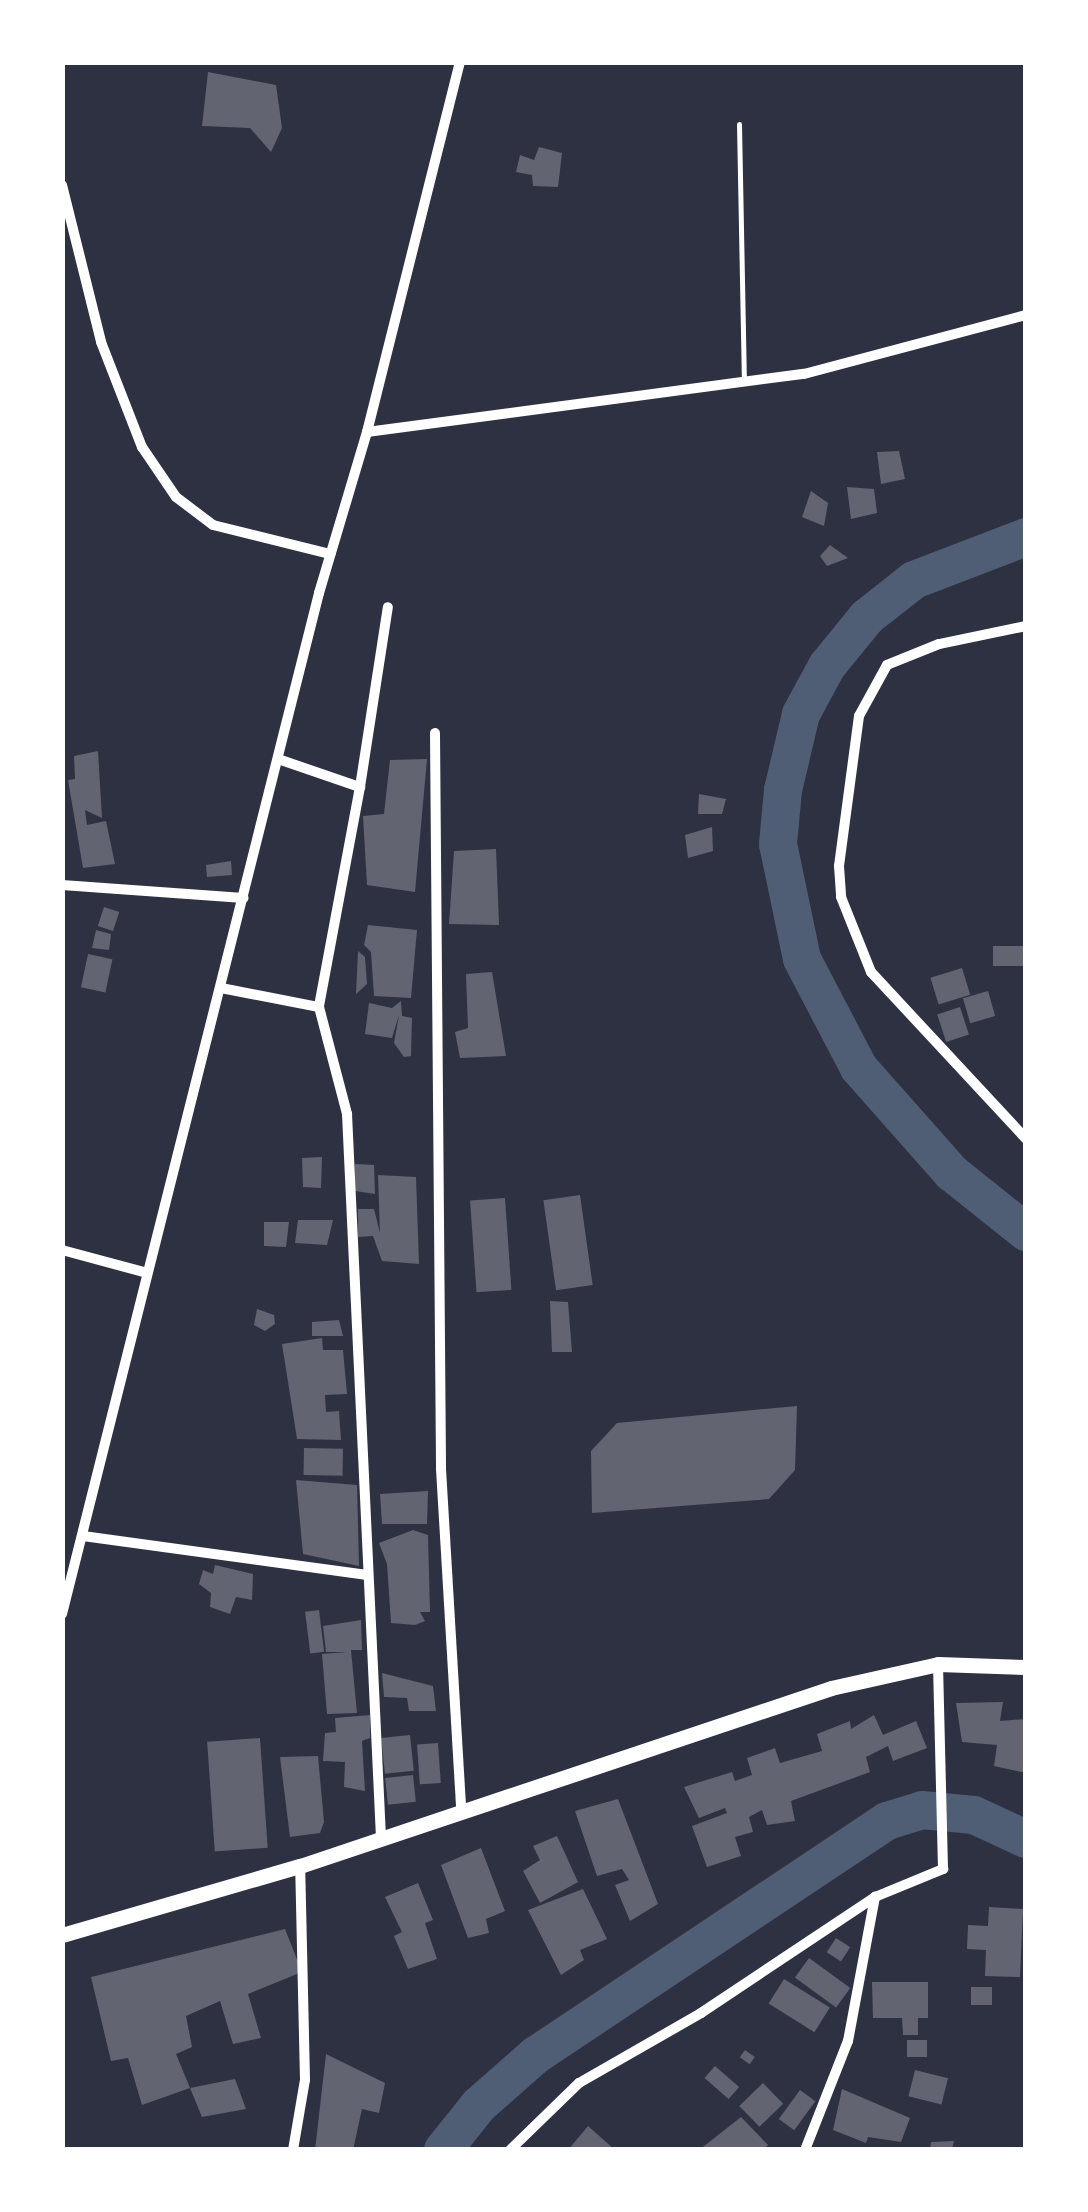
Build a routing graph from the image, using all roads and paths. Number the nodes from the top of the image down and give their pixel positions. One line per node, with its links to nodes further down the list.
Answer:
1 (460, 62): 6 (street)
2 (739, 124): 5 (lane)
3 (62, 185): 7 (street)
4 (1026, 315): 5 (street)
5 (744, 382): 6 (street)
6 (367, 432): 7 (street)
7 (330, 554): 11 (street)
8 (388, 607): 12 (street)
9 (1026, 626): 17 (street)
10 (435, 733): 25 (street)
11 (278, 760): 12 (street); 14 (street)
12 (360, 787): 16 (street)
13 (62, 885): 14 (street)
14 (244, 898): 15 (street)
15 (221, 988): 16 (street); 19 (street)
16 (320, 1006): 21 (street)
17 (1026, 1139)
18 (62, 1250): 19 (street)
19 (147, 1274): 20 (street)
20 (83, 1536): 21 (street); 22 (street)
21 (367, 1575): 26 (street)
22 (62, 1614)
23 (938, 1664): 24 (main road); 25 (main road); 28 (street)
24 (1026, 1667)
25 (461, 1810): 26 (main road)
26 (381, 1839): 27 (main road)
27 (300, 1866): 29 (main road); 30 (street)
28 (875, 1897): 31 (street); 32 (street)
29 (62, 1935)
30 (293, 2150)
31 (510, 2150)
32 (804, 2150)

